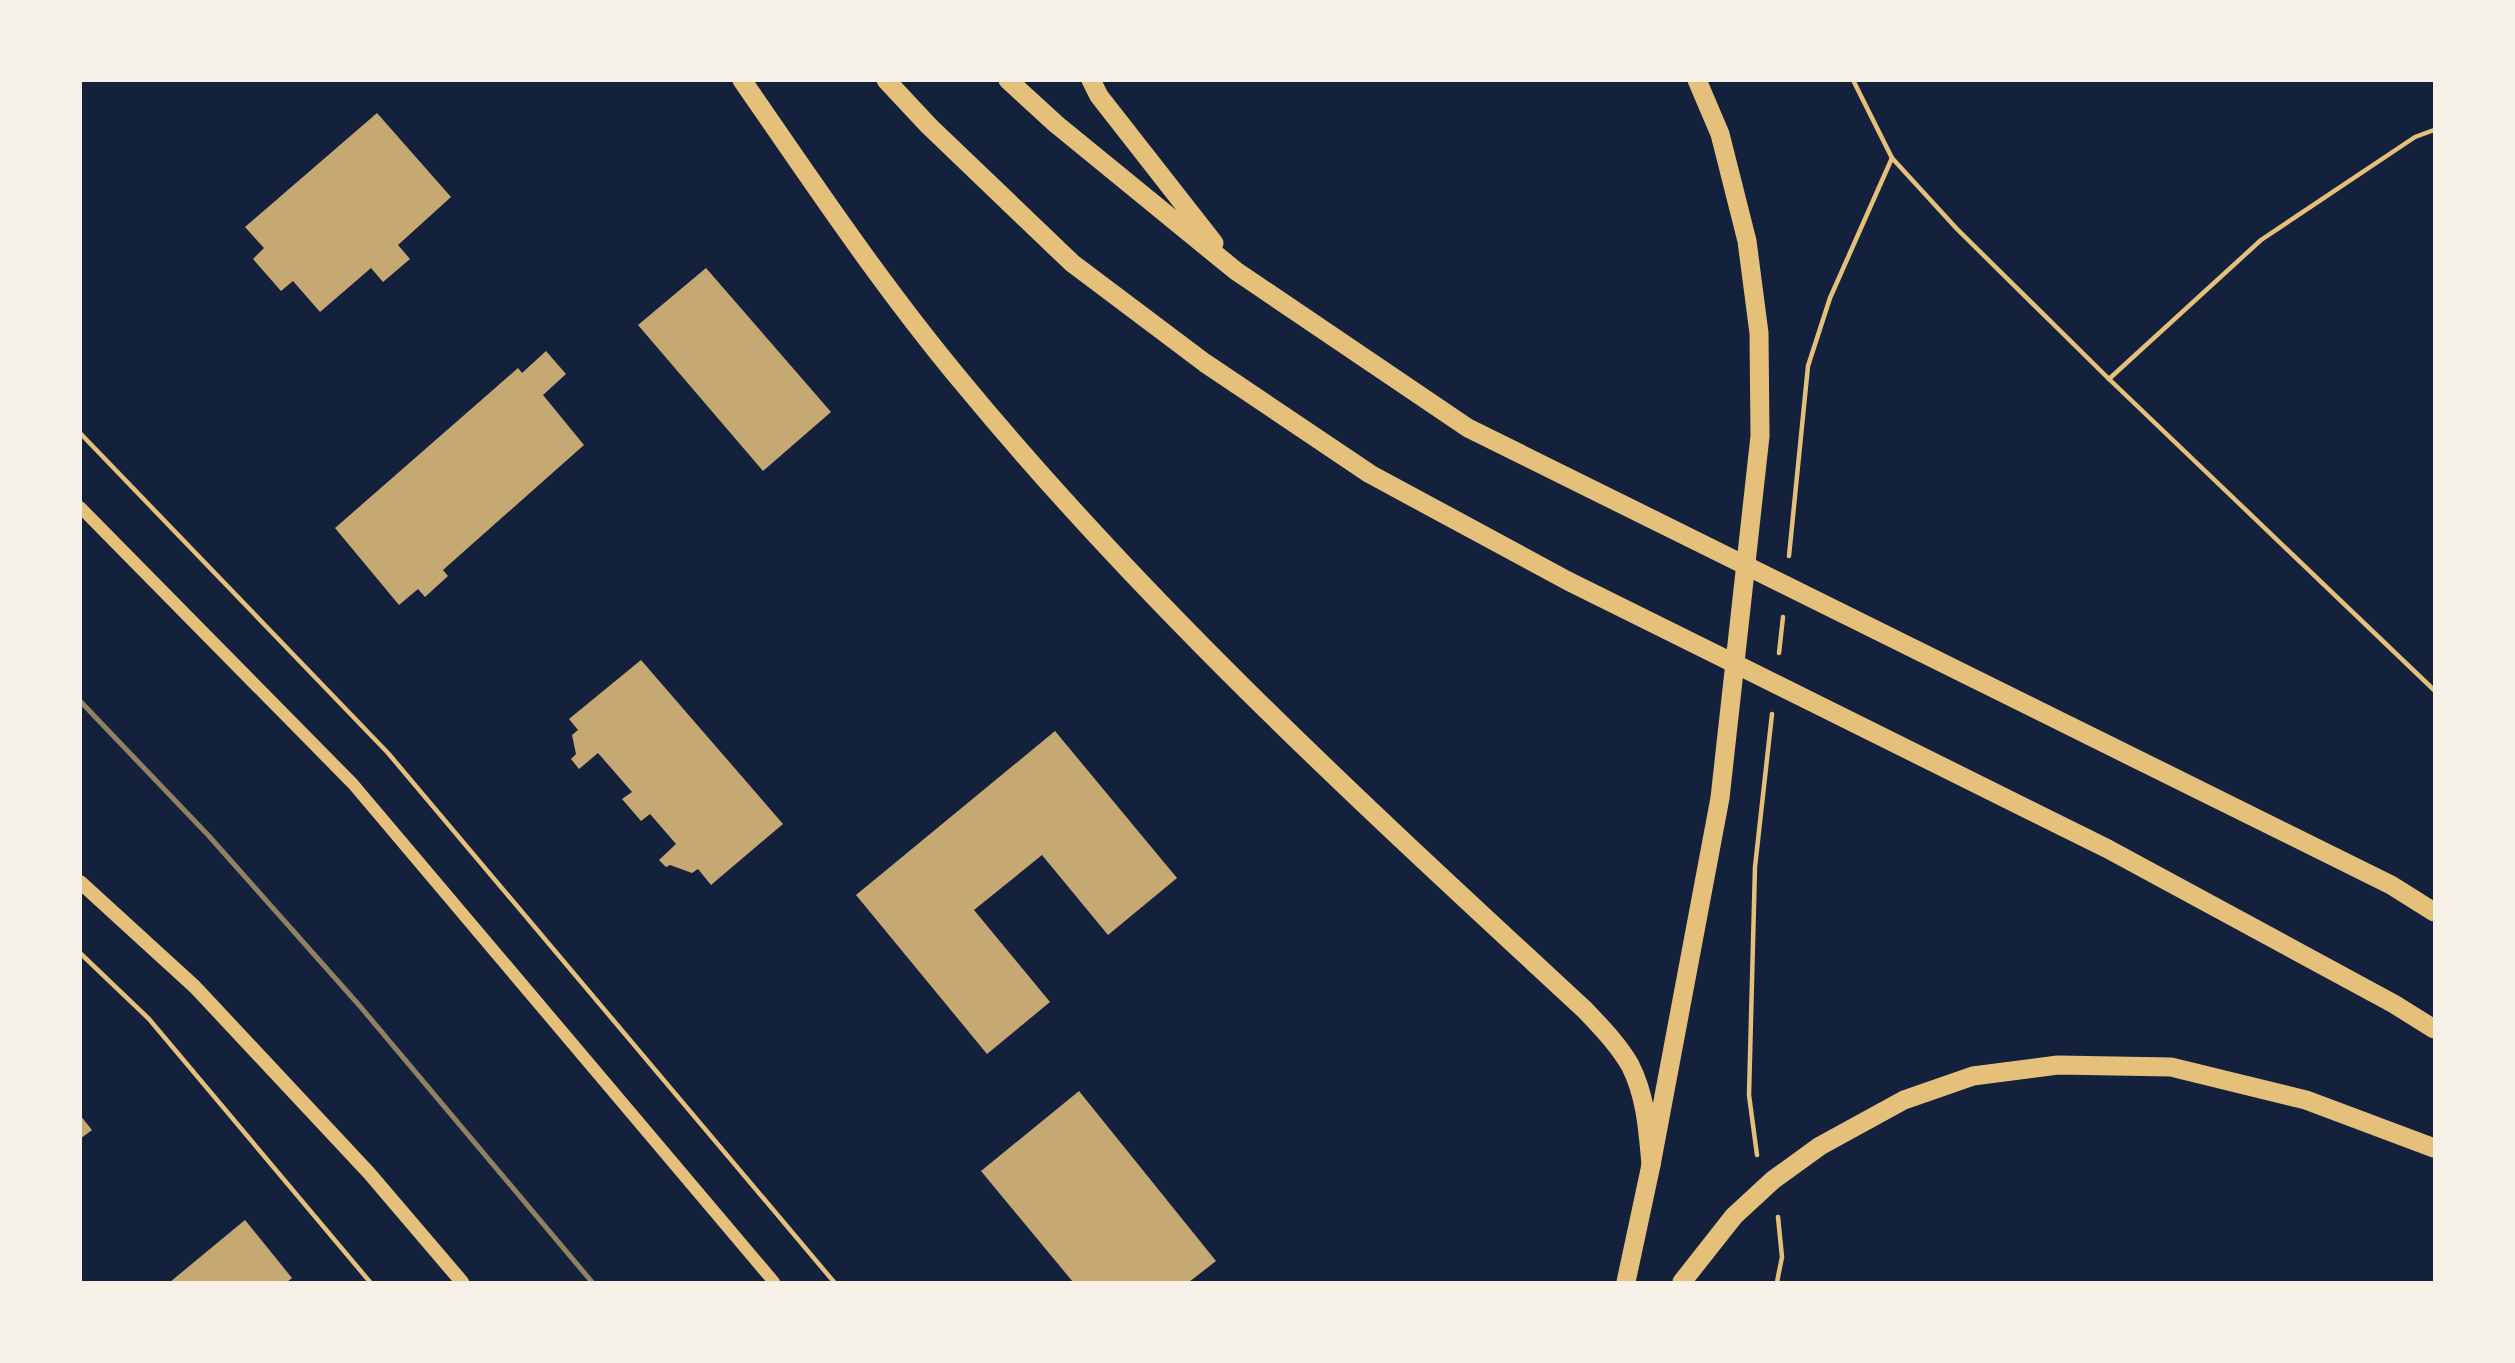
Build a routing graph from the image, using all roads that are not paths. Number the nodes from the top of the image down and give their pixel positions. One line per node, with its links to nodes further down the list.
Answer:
1 (743, 80): 12 (highway)
2 (886, 80): 10 (highway)
3 (1008, 80): 6 (highway)
4 (1091, 80): 6 (highway)
5 (1697, 80): 12 (highway)
6 (1236, 271): 9 (highway)
7 (80, 507): 14 (street)
8 (80, 882): 13 (main road)
9 (2434, 912)
10 (2434, 1029)
11 (2434, 1148): 16 (highway)
12 (1651, 1165): 15 (highway)
13 (462, 1283)
14 (774, 1283)
15 (1626, 1283)
16 (1682, 1283)

